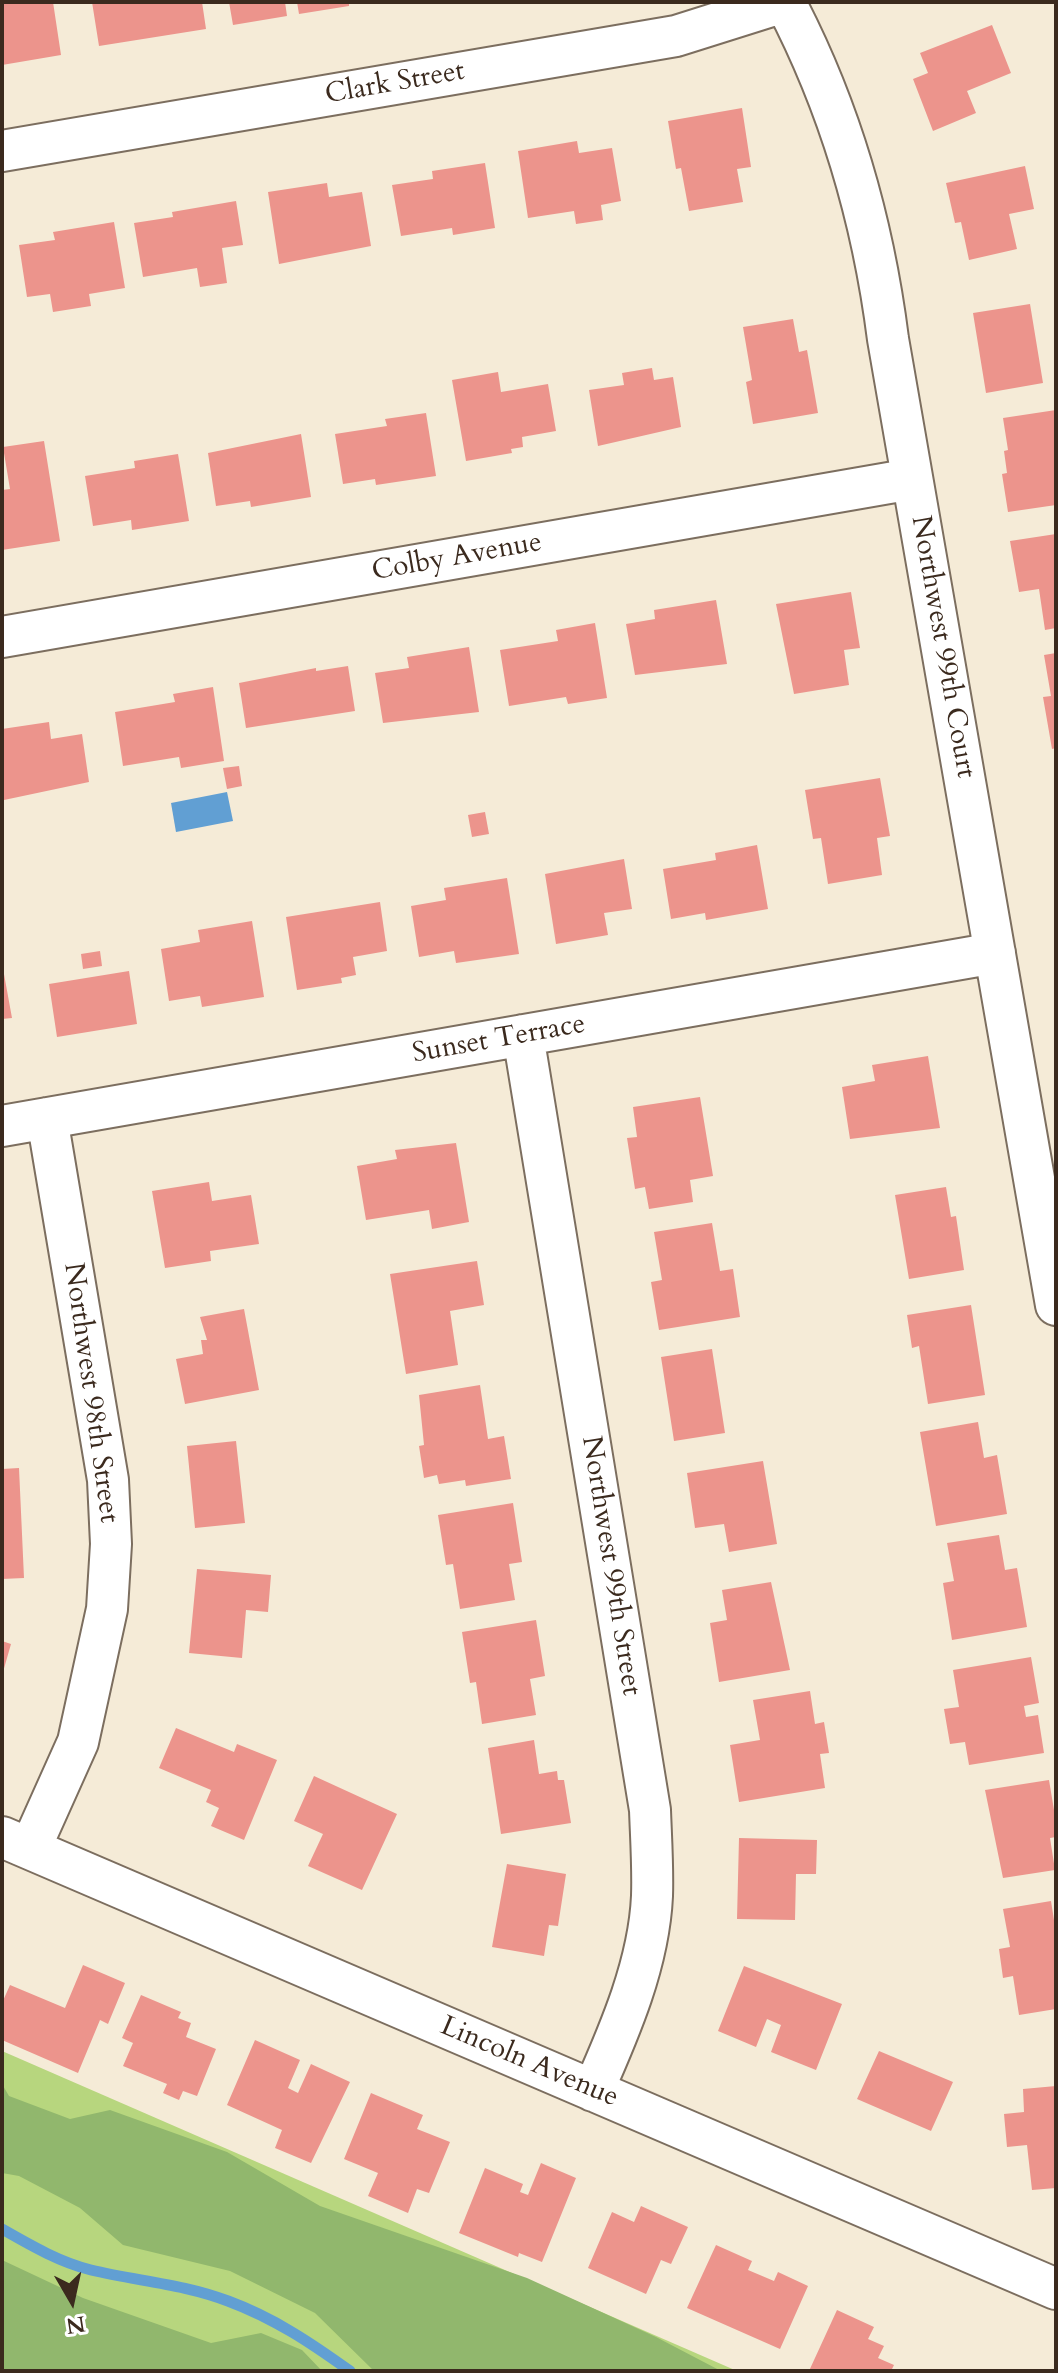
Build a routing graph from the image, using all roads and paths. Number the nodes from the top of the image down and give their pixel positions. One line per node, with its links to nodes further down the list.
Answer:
1 (784, 2): 2 (street, Clark Street); 3 (street, Northwest 99th Court)
2 (2, 151)
3 (912, 479): 4 (street, Colby Avenue); 5 (street, Northwest 99th Court)
4 (2, 637)
5 (995, 953): 6 (street, Sunset Terrace); 9 (street, Northwest 99th Court)
6 (523, 1035): 7 (street, Sunset Terrace); 11 (street, Northwest 99th Street)
7 (47, 1118): 8 (street, Sunset Terrace); 10 (street, Northwest 98th Street)
8 (2, 1126)
9 (1056, 1305)
10 (16, 1843): 11 (street, Lincoln Avenue)
11 (593, 2091): 12 (street, Lincoln Avenue)
12 (1056, 2289)

